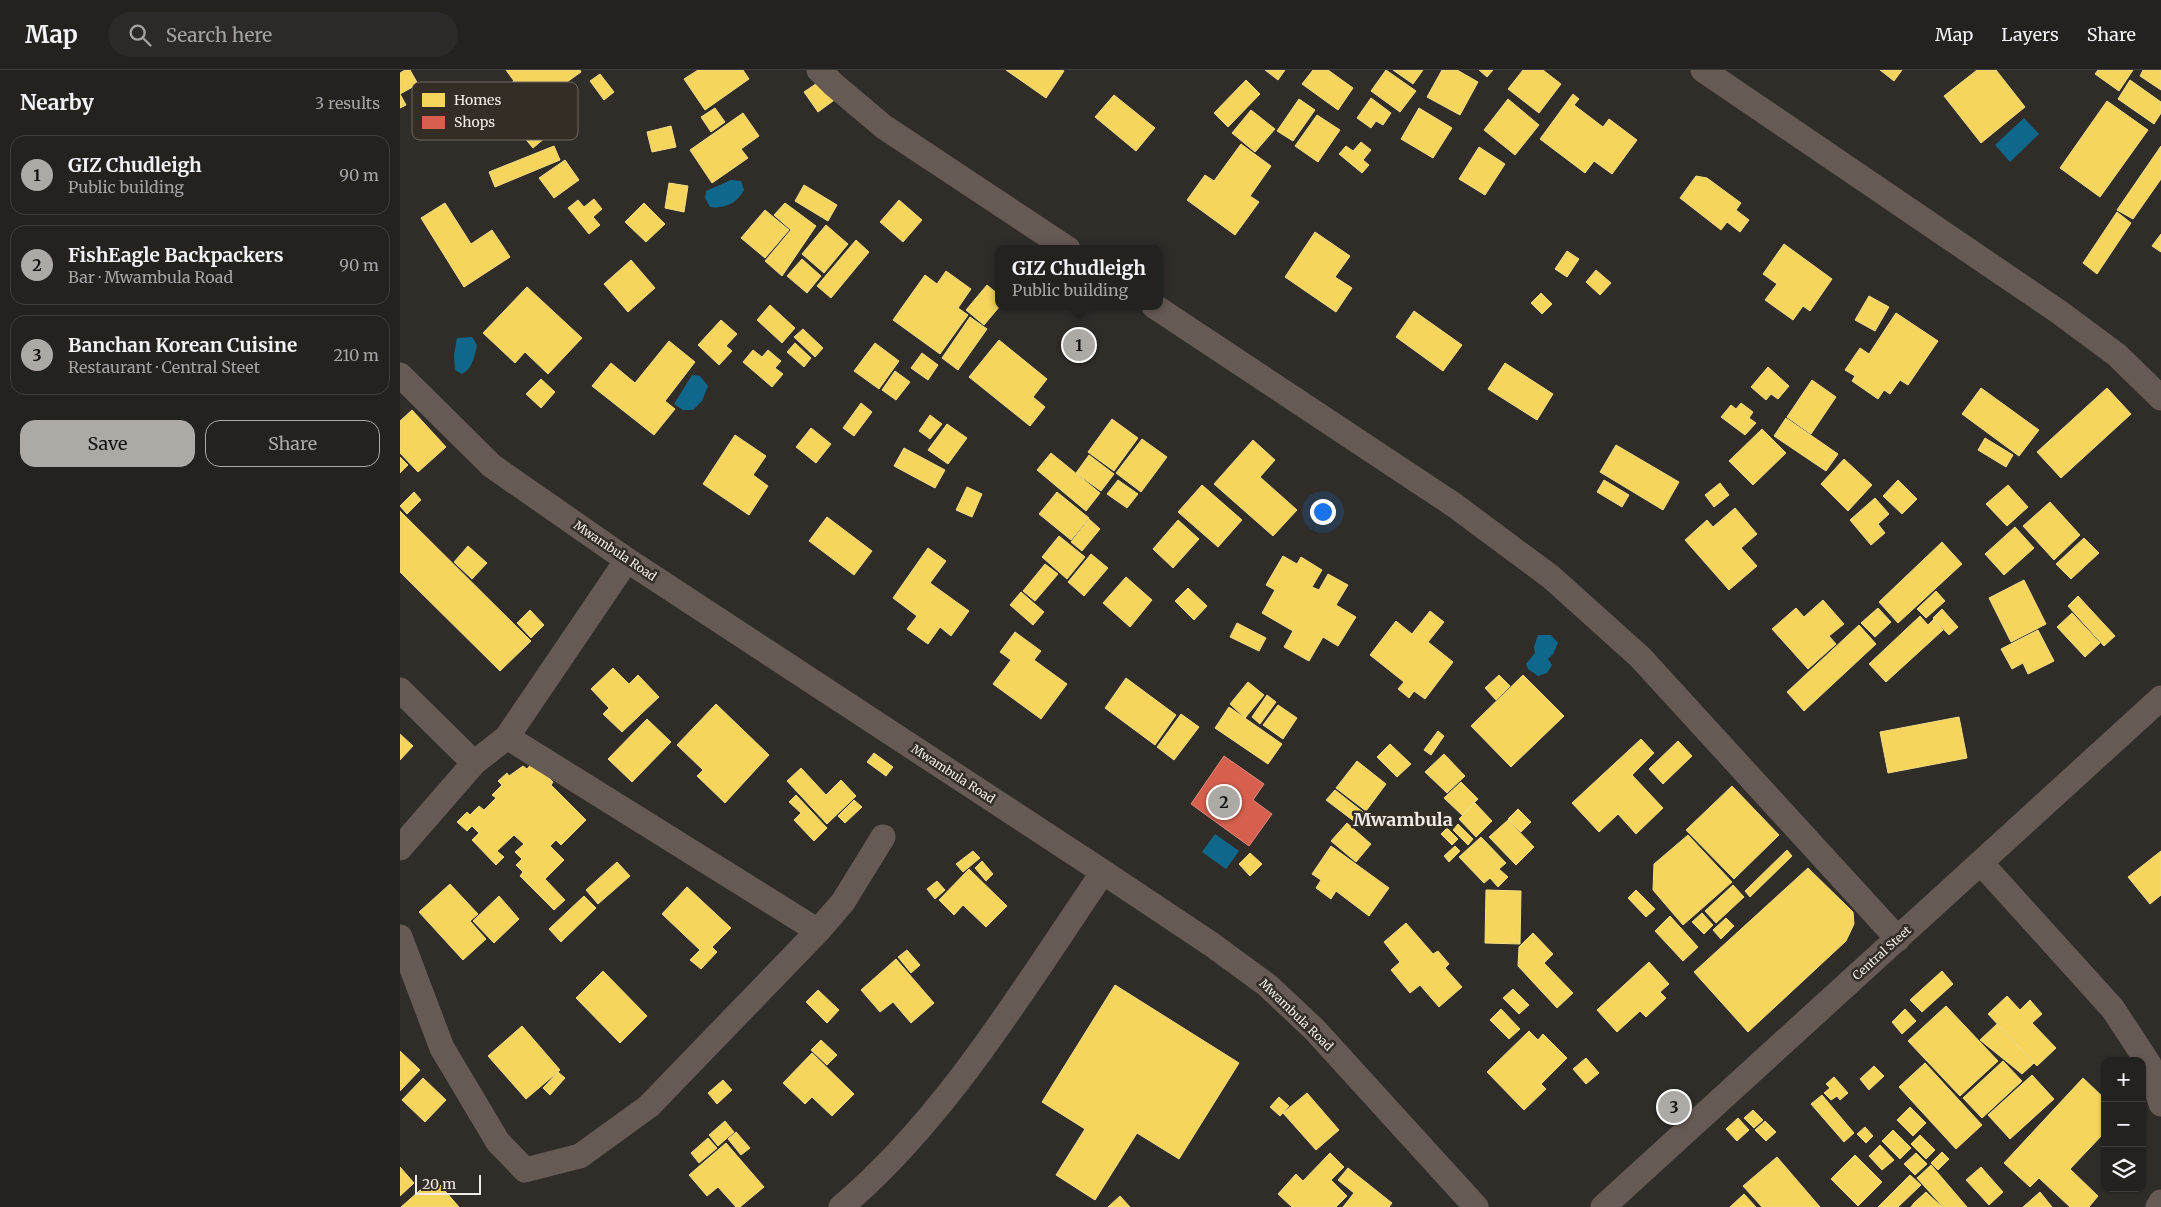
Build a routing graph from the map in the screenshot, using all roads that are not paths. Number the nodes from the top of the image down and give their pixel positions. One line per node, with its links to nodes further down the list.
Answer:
1 (819, 70): 3 (street)
2 (1703, 70): 6 (street)
3 (1062, 245)
4 (1160, 310): 18 (street)
5 (400, 375): 7 (street, Mwambula Road)
6 (2161, 398)
7 (627, 560): 10 (street); 15 (street, Mwambula Road)
8 (400, 690): 11 (street)
9 (2161, 698): 14 (street, Central Steet)
10 (507, 737): 11 (street); 16 (street)
11 (474, 762): 13 (street)
12 (883, 837): 16 (street)
13 (400, 848)
14 (1981, 863): 18 (street, Central Steet); 19 (street)
15 (1103, 872): 21 (street); 22 (street, Mwambula Road)
16 (818, 931): 17 (street)
17 (400, 938)
18 (1898, 939): 23 (street, Central Steet)
19 (2161, 1104)
20 (2161, 1202): 24 (street)
21 (841, 1207)
22 (1476, 1207)
23 (1603, 1207)
24 (2158, 1207)

